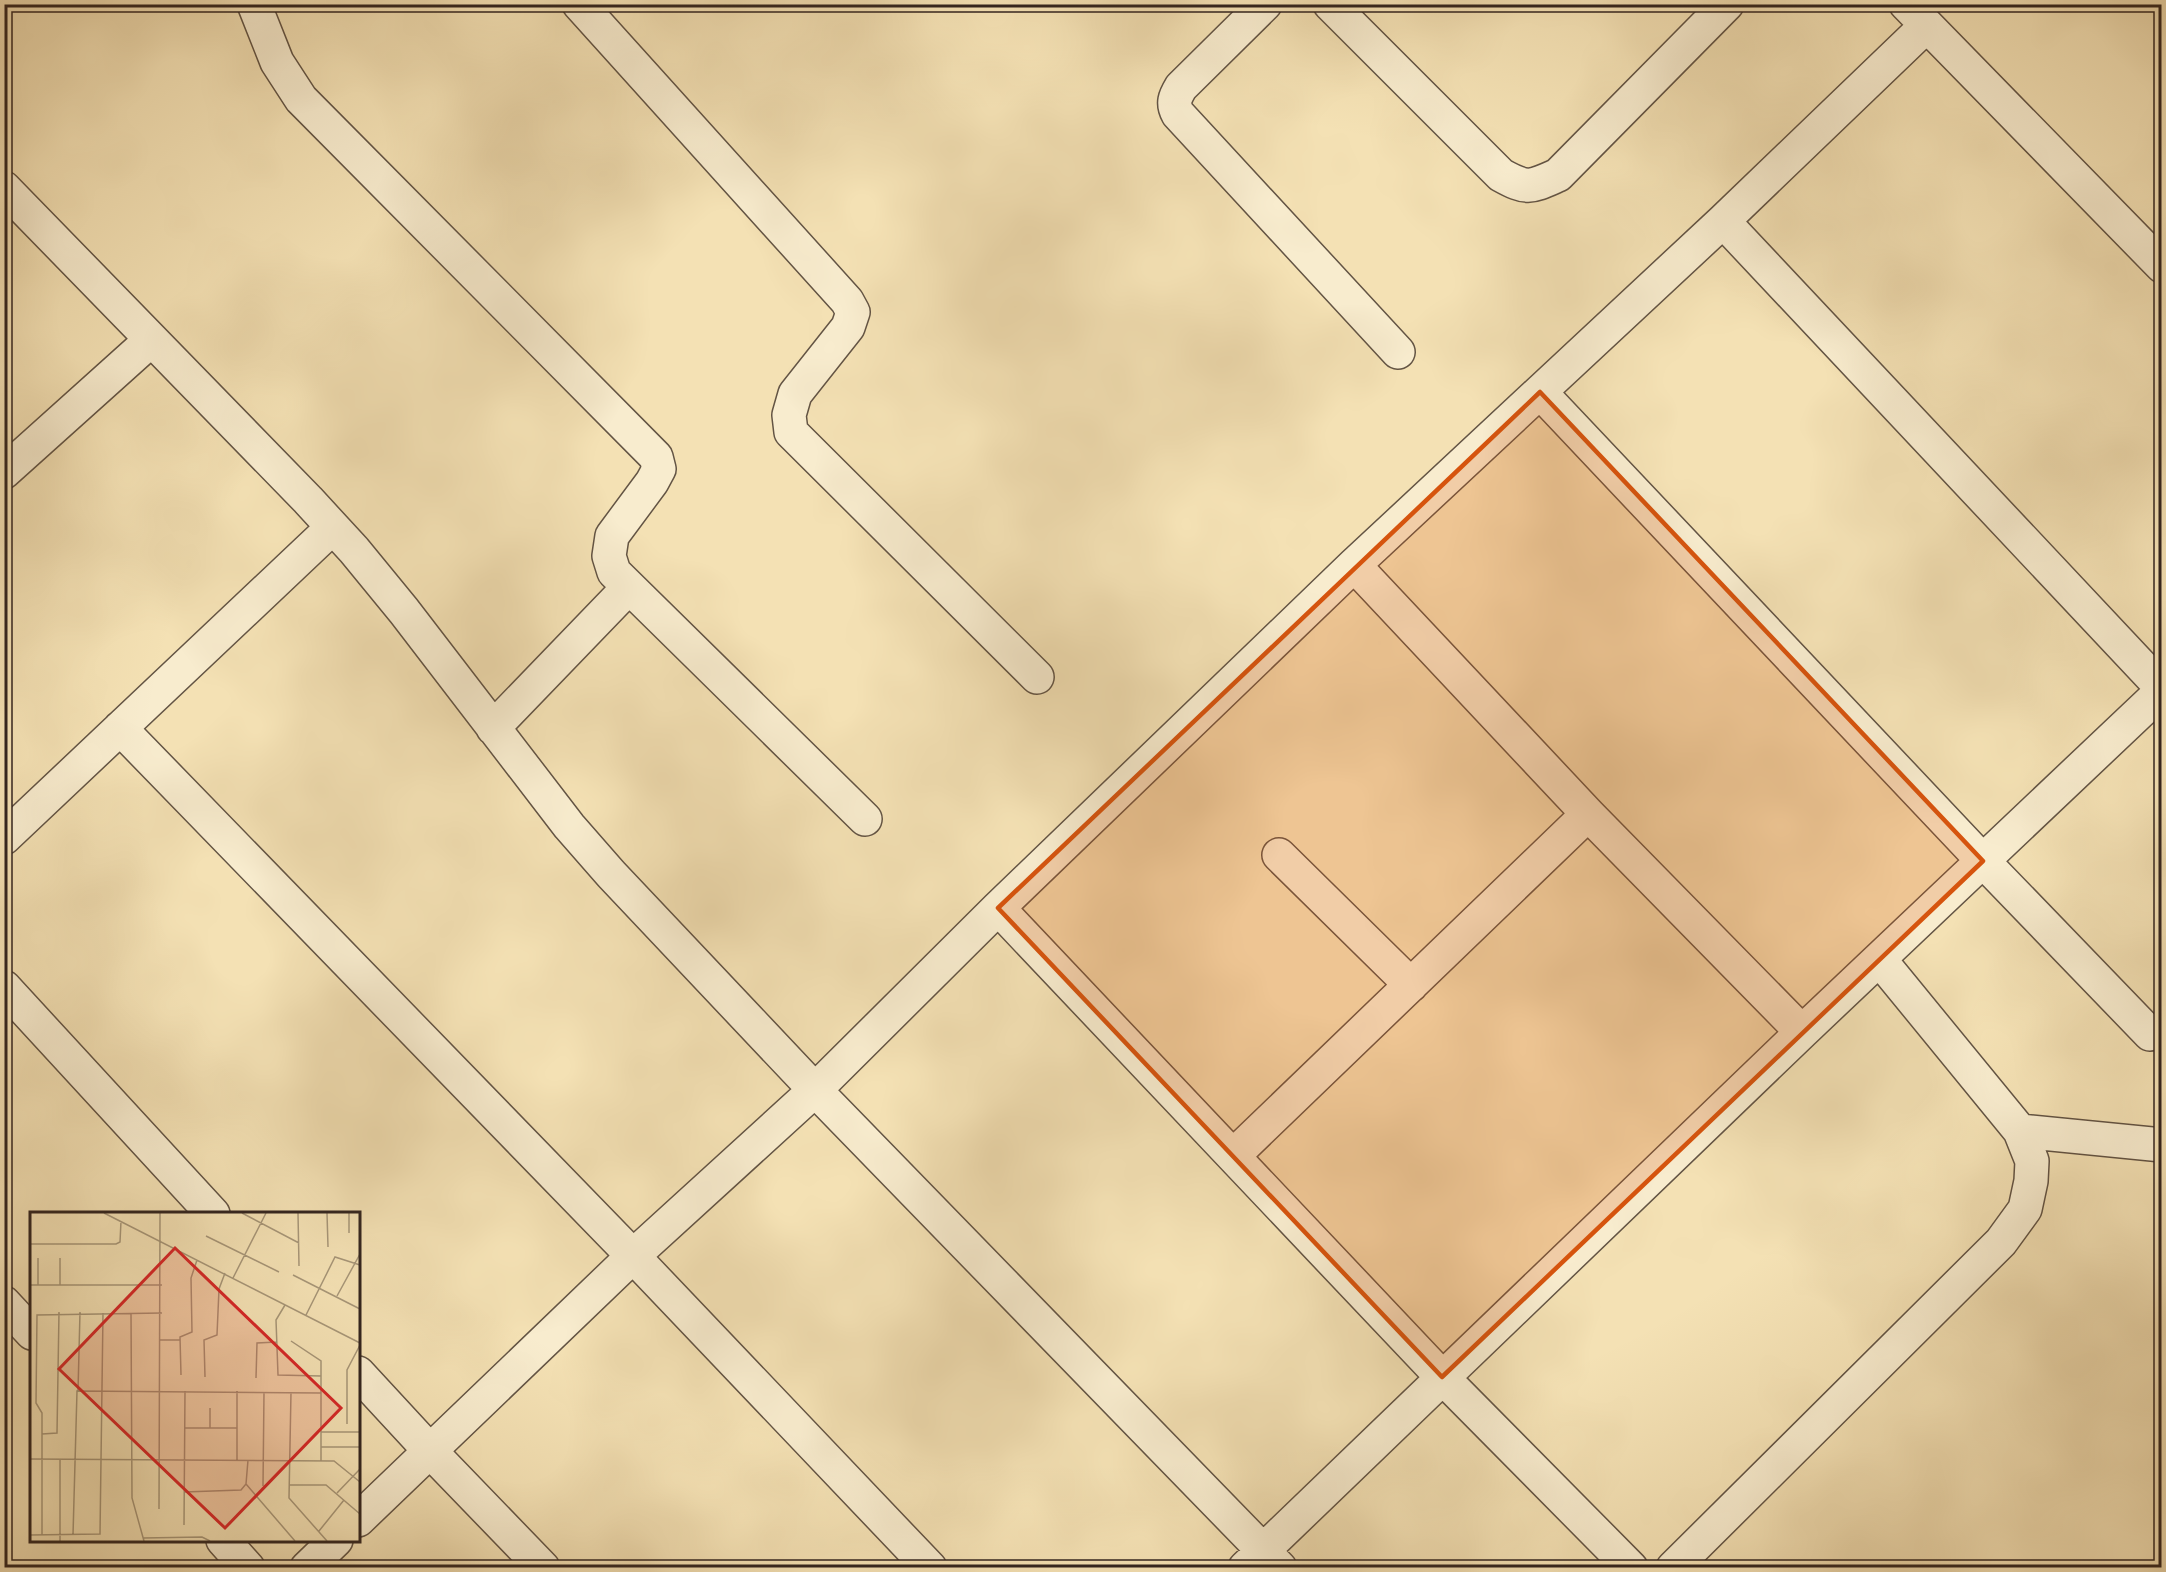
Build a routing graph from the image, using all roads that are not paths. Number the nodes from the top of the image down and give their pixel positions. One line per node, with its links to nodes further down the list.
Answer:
1 (254, 4): 16 (street)
2 (579, 4): 17 (street)
3 (1265, 4): 11 (street)
4 (1330, 4): 5 (street)
5 (1727, 4)
6 (1916, 15): 8 (street); 9 (street)
7 (4, 188): 10 (street)
8 (1723, 221): 12 (street); 18 (street)
9 (2162, 266)
10 (151, 340): 13 (street); 14 (street)
11 (1398, 352)
12 (1540, 392): 15 (street); 25 (street)
13 (4, 472)
14 (333, 527): 19 (street); 20 (street)
15 (1354, 565): 21 (street); 26 (street)
16 (629, 587): 20 (street); 22 (street)
17 (1037, 677)
18 (2162, 690): 25 (street)
19 (120, 728): 23 (street); 37 (street)
20 (493, 728): 32 (street)
21 (1587, 814): 28 (street); 30 (street)
22 (865, 819)
23 (4, 838)
24 (1280, 855): 28 (street)
25 (1983, 861): 27 (street); 31 (street)
26 (998, 908): 32 (street); 35 (street)
27 (1880, 960): 30 (street); 33 (street)
28 (1411, 985): 35 (street)
29 (4, 987): 36 (street)
30 (1802, 1032): 41 (street)
31 (2150, 1034)
32 (815, 1090): 37 (street); 46 (street)
33 (2020, 1131): 34 (street); 52 (street)
34 (2162, 1145)
35 (1233, 1156): 41 (street)
36 (211, 1212)
37 (633, 1256): 42 (street); 50 (street)
38 (4, 1303): 39 (street)
39 (30, 1331)
40 (360, 1374): 42 (street)
41 (1442, 1377): 46 (street); 51 (street)
42 (431, 1452): 43 (street); 49 (street)
43 (360, 1518)
44 (225, 1542): 47 (street)
45 (334, 1542): 48 (street)
46 (1262, 1562)
47 (248, 1568)
48 (308, 1568)
49 (543, 1568)
50 (930, 1568)
51 (1631, 1568)
52 (1673, 1568)

